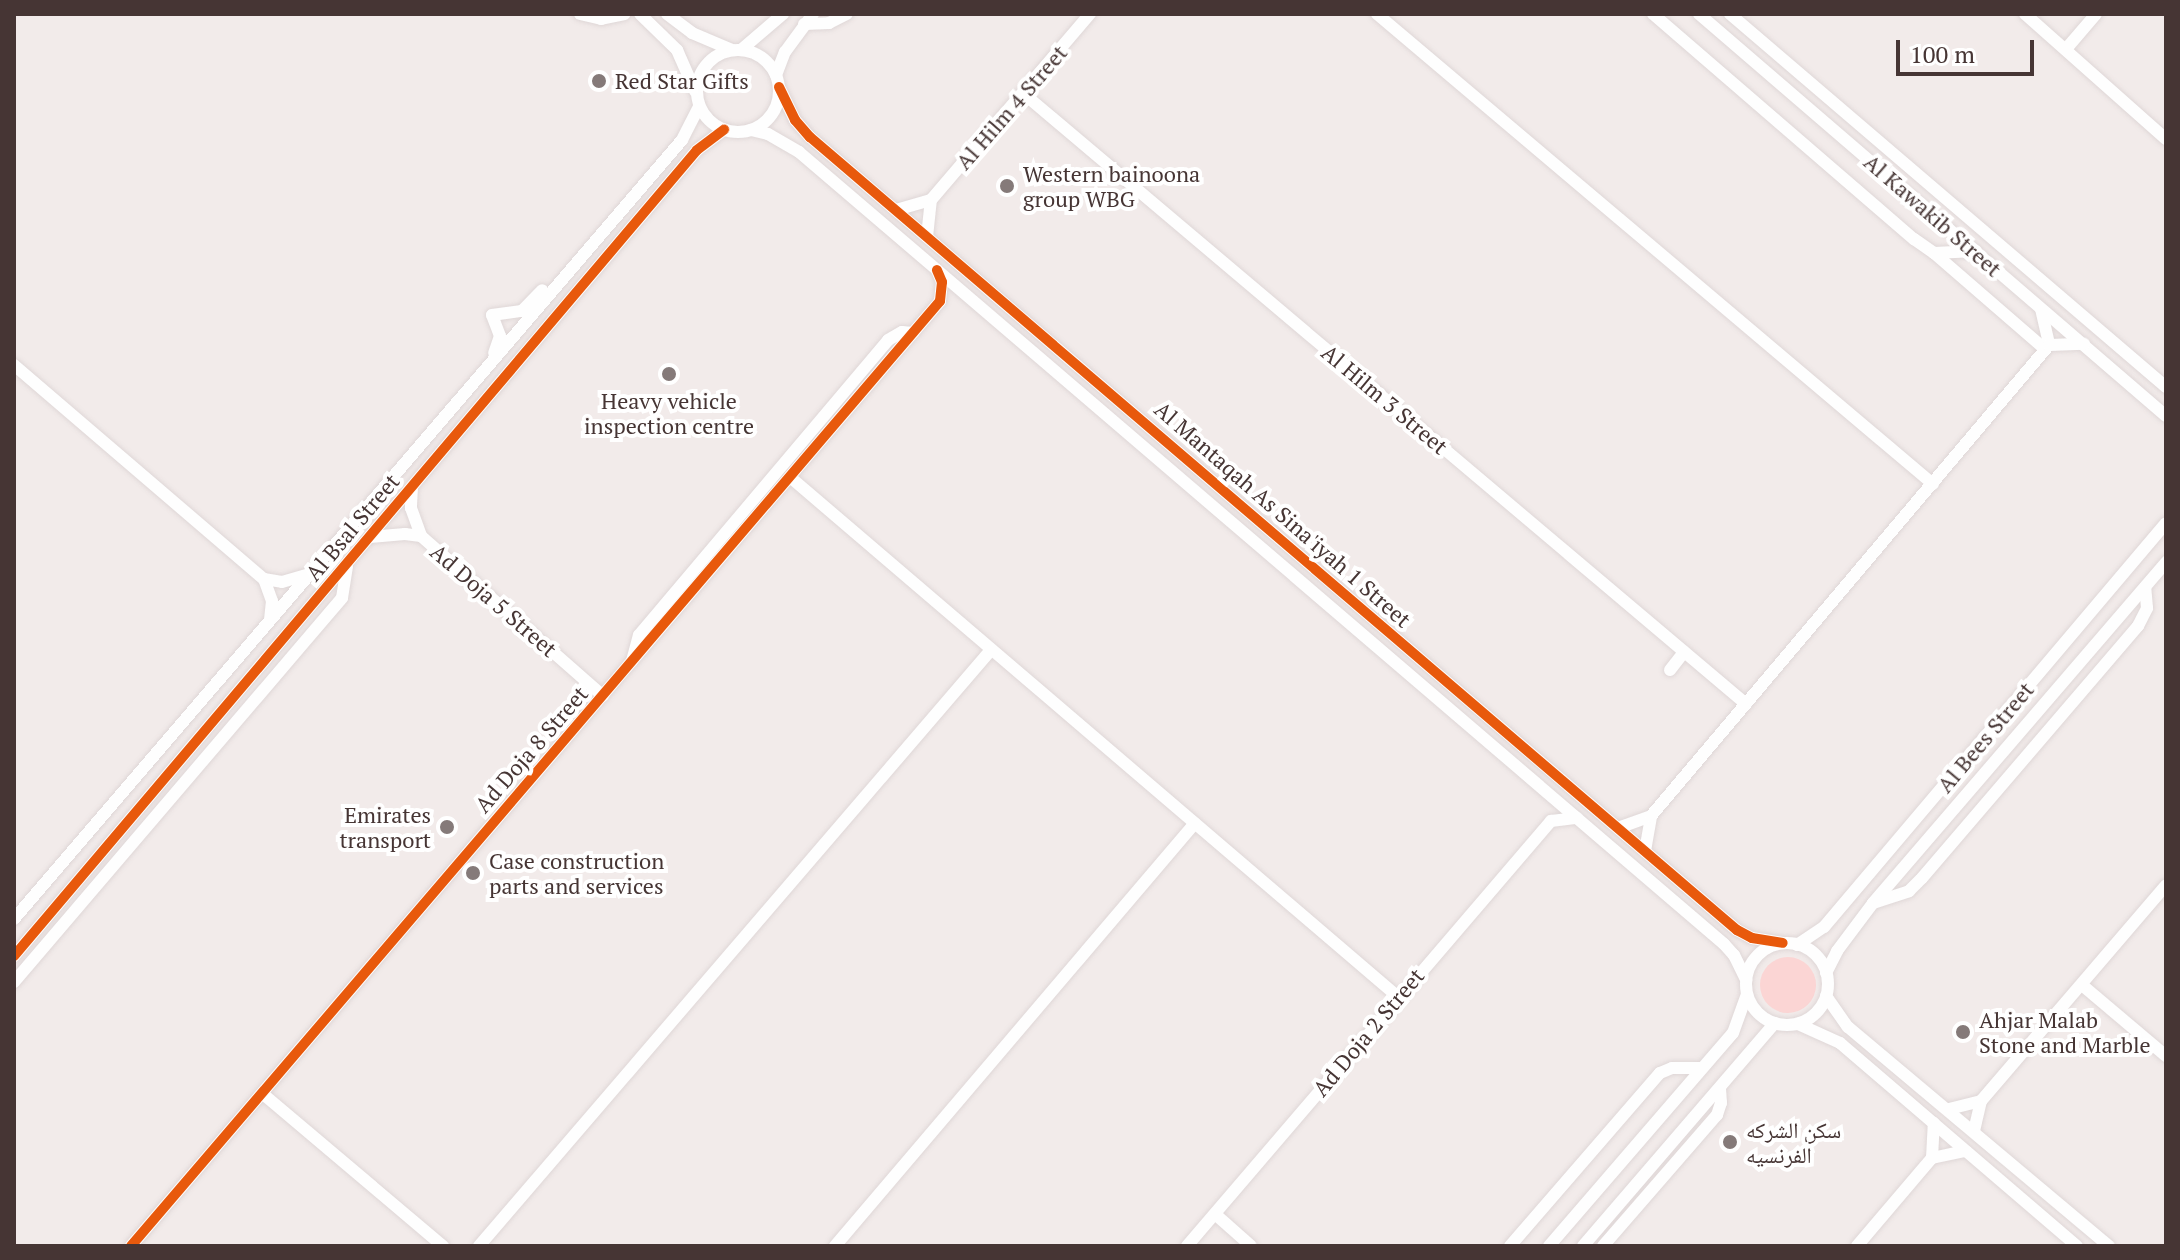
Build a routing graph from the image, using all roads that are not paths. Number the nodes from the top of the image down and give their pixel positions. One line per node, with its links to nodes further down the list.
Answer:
1 (580, 14): 2 (street)
2 (624, 14)
3 (640, 14): 19 (street)
4 (667, 14): 16 (street)
5 (783, 14): 16 (street)
6 (847, 14): 14 (street)
7 (1090, 14): 18 (street, Al Hilm 4 Street)
8 (1377, 14): 41 (street)
9 (1653, 14): 27 (street)
10 (1699, 14): 26 (street, Al Kawakib Street)
11 (1730, 14): 38 (street, Al Kawakib Street)
12 (2025, 14): 15 (street)
13 (2096, 14): 15 (street)
14 (808, 19): 17 (street)
15 (2066, 49): 22 (street)
16 (737, 50): 17 (street); 19 (street)
17 (777, 81): 21 (street); 24 (street, Al Mantaqah As Sina'iyah 1 Street)
18 (1024, 94): 23 (street, Al Hilm 4 Street); 53 (street, Al Hilm 3 Street)
19 (698, 100): 20 (street); 29 (street, Al Bsal Street)
20 (724, 130): 21 (street); 42 (street, Al Bsal Street)
21 (751, 130): 28 (street, Al Mantaqah As Sina'iyah 1 Street)
22 (2166, 139)
23 (931, 200): 24 (street); 25 (street)
24 (896, 210): 25 (street, Al Mantaqah As Sina'iyah 1 Street)
25 (927, 237): 63 (street, Al Mantaqah As Sina'iyah 1 Street)
26 (1976, 251): 27 (street); 32 (street, Al Kawakib Street)
27 (1934, 253): 35 (street)
28 (937, 270): 30 (street, Al Mantaqah As Sina'iyah 1 Street); 31 (street)
29 (562, 279): 36 (street, Al Bsal Street); 36 (street)
30 (971, 299): 31 (street); 58 (street, Al Mantaqah As Sina'iyah 1 Street)
31 (940, 301): 33 (street, Ad Doja 8 Street)
32 (2041, 309): 34 (street, Al Kawakib Street); 35 (street)
33 (913, 333): 40 (street, Ad Doja 8 Street); 54 (street)
34 (2084, 344): 35 (street); 39 (street, Al Kawakib Street)
35 (2047, 347): 41 (street)
36 (489, 363): 48 (street, Al Bsal Street)
37 (14, 365): 49 (street)
38 (2166, 387)
39 (2166, 416)
40 (790, 477): 52 (street); 54 (street, Ad Doja 8 Street)
41 (1933, 484): 57 (street)
42 (412, 487): 44 (street, Ad Doja 5 Street); 45 (street, Al Bsal Street)
43 (2166, 523): 69 (street, Al Bees Street)
44 (421, 536): 45 (street, Ad Doja 5 Street); 56 (street, Ad Doja 5 Street)
45 (370, 537): 47 (street, Al Bsal Street)
46 (2166, 562): 50 (street, Al Bees Street)
47 (348, 563): 70 (street, Al Bsal Street); 73 (street)
48 (309, 574): 49 (street); 51 (street, Al Bsal Street)
49 (264, 579): 51 (street)
50 (2145, 587): 66 (street, Al Bees Street); 66 (street)
51 (270, 620): 67 (street, Al Bsal Street)
52 (990, 651): 62 (street); 93 (street)
53 (1684, 652): 55 (street); 57 (street, Al Hilm 3 Street)
54 (632, 662): 56 (street, Ad Doja 8 Street)
55 (1670, 670)
56 (603, 696): 83 (street, Ad Doja 8 Street)
57 (1746, 704): 59 (street)
58 (1543, 789): 60 (street, Al Mantaqah As Sina'iyah 1 Street); 61 (street)
59 (1651, 816): 63 (street); 64 (street)
60 (1577, 818): 61 (street); 72 (street, Al Mantaqah As Sina'iyah 1 Street)
61 (1551, 821): 76 (street, Ad Doja 2 Street)
62 (1195, 823): 76 (street); 94 (street)
63 (1618, 828): 64 (street, Al Mantaqah As Sina'iyah 1 Street)
64 (1645, 851): 68 (street, Al Mantaqah As Sina'iyah 1 Street)
65 (2166, 885): 74 (street)
66 (1873, 903): 71 (street, Al Bees Street)
67 (14, 919)
68 (1783, 943): 69 (street); 72 (street)
69 (1797, 945): 71 (street)
70 (14, 956)
71 (1826, 973): 77 (street)
72 (1746, 980): 75 (street)
73 (14, 982)
74 (2082, 985): 80 (street); 84 (street)
75 (1747, 994): 78 (street); 81 (street)
76 (1397, 996): 90 (street, Ad Doja 2 Street)
77 (1826, 996): 79 (street); 85 (street)
78 (1775, 1023): 79 (street); 82 (street)
79 (1798, 1024): 86 (street)
80 (2166, 1056)
81 (1701, 1068): 97 (street); 98 (street)
82 (1720, 1088): 99 (street); 100 (street)
83 (263, 1094): 91 (street, Ad Doja 8 Street); 92 (street)
84 (1981, 1101): 85 (street); 87 (street)
85 (1949, 1109): 87 (street)
86 (1934, 1123): 88 (street); 89 (street)
87 (1974, 1131): 103 (street)
88 (1965, 1151): 89 (street); 102 (street)
89 (1932, 1158): 101 (street)
90 (1215, 1214): 95 (street, Ad Doja 2 Street); 96 (street)
91 (131, 1246)
92 (443, 1246)
93 (479, 1246)
94 (835, 1246)
95 (1187, 1246)
96 (1251, 1246)
97 (1510, 1246)
98 (1549, 1246)
99 (1583, 1246)
100 (1603, 1246)
101 (1857, 1246)
102 (2077, 1246)
103 (2109, 1246)

